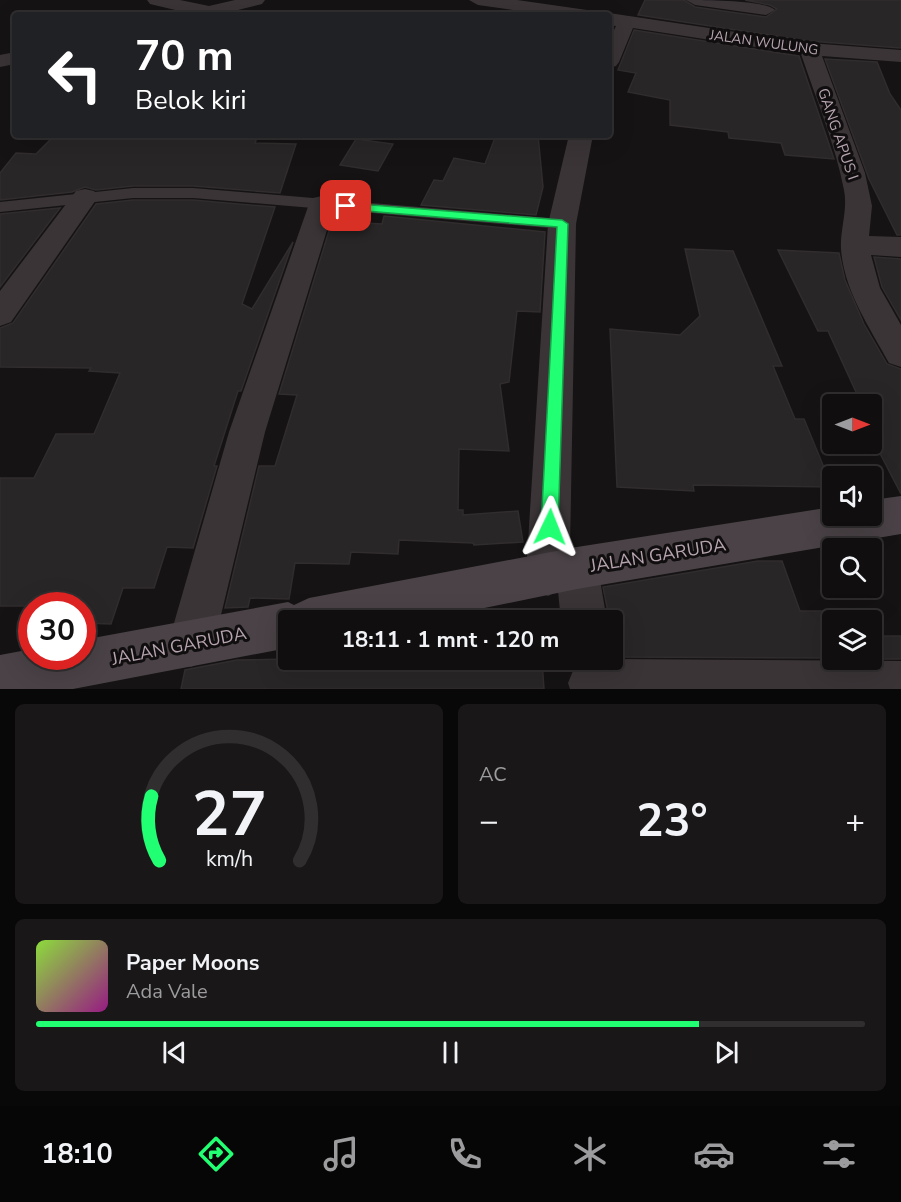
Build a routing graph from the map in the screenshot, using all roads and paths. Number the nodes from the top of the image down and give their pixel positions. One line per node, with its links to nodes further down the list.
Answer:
1 (156, 0): 6 (street)
2 (256, 0): 6 (street)
3 (478, 0): 8 (street)
4 (695, 0): 5 (street)
5 (700, 1): 7 (street); 10 (street)
6 (216, 9)
7 (765, 10)
8 (565, 12)
9 (618, 20): 10 (street, JALAN WULUNG); 11 (street)
10 (695, 32): 12 (street, JALAN WULUNG)
11 (612, 48)
12 (809, 49): 13 (street, JALAN WULUNG); 19 (street, GANG APUS I)
13 (901, 56)
14 (580, 138): 18 (street)
15 (85, 197): 16 (lane); 17 (lane); 21 (street)
16 (322, 204): 18 (lane); 28 (street)
17 (0, 207)
18 (562, 224): 24 (street)
19 (855, 245): 20 (street); 22 (street, GANG APUS I)
20 (901, 248)
21 (0, 314)
22 (901, 354)
23 (901, 515): 24 (street, JALAN GARUDA)
24 (562, 571): 25 (street, JALAN GARUDA); 26 (street)
25 (365, 610)
26 (579, 610)
27 (278, 627): 28 (street, JALAN GARUDA)
28 (191, 644): 30 (street, JALAN GARUDA)
29 (592, 677): 31 (street)
30 (0, 679)
31 (901, 685)

